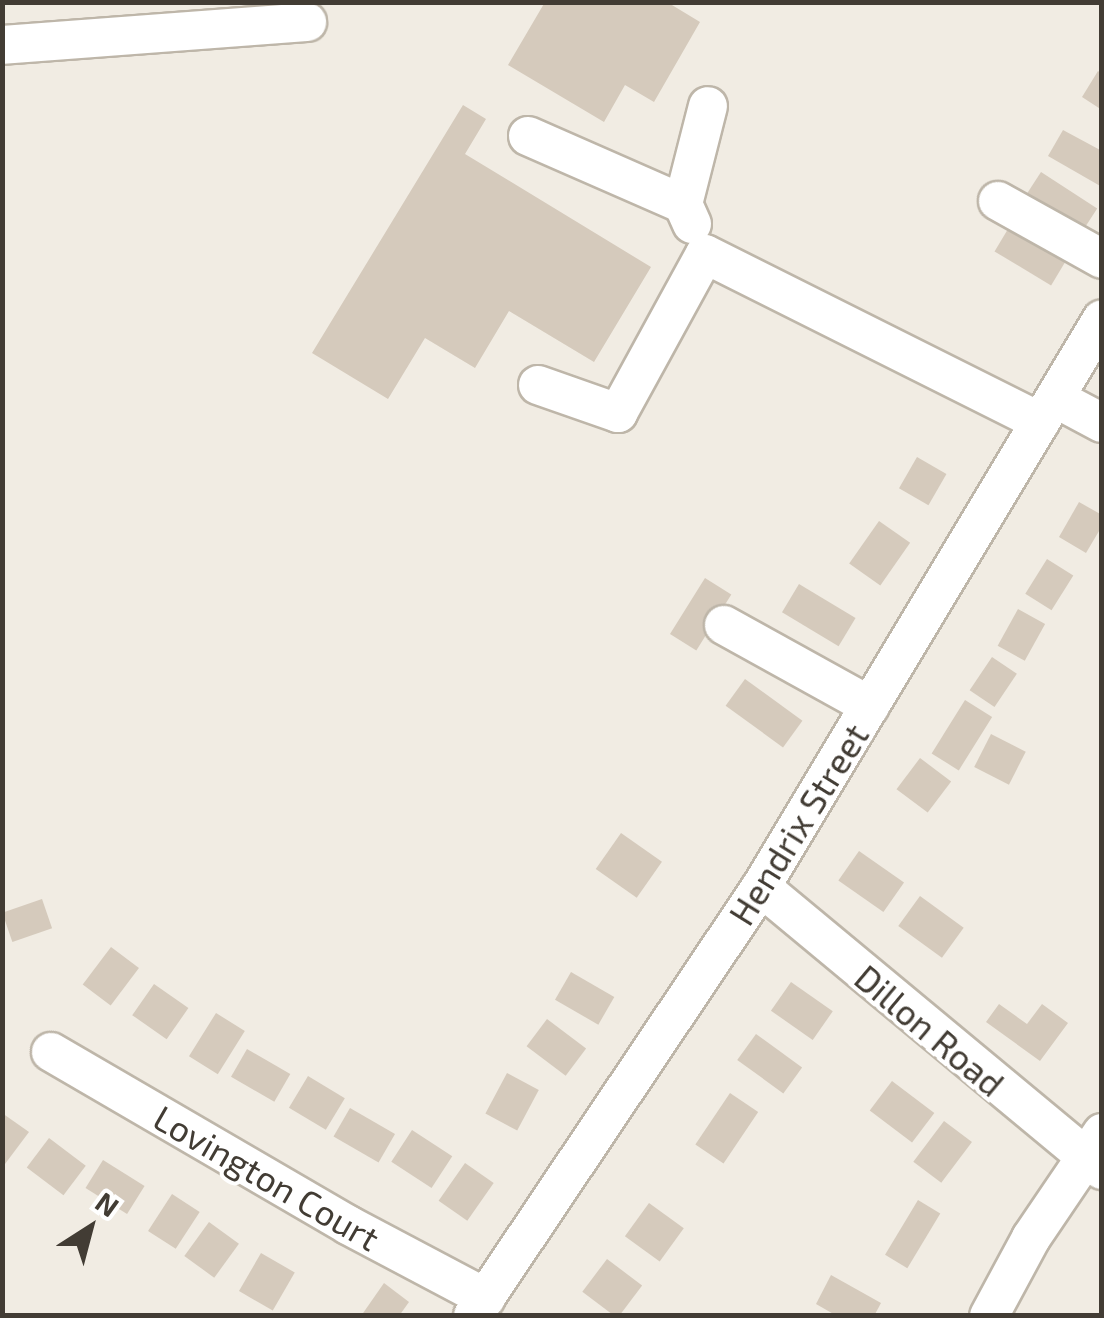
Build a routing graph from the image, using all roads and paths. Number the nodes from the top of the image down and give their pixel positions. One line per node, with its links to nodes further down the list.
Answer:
1 (307, 22): 2 (street)
2 (2, 44)
3 (708, 106): 6 (street)
4 (528, 136): 6 (street)
5 (998, 202): 8 (street)
6 (684, 204): 7 (street)
7 (705, 254): 10 (street); 11 (street)
8 (1102, 259)
9 (1102, 319): 11 (street, Hendrix Street)
10 (538, 385)
11 (1048, 410): 12 (street); 14 (street, Hendrix Street)
12 (1102, 423)
13 (724, 626): 14 (street)
14 (870, 706): 15 (street, Hendrix Street)
15 (761, 887): 17 (street, Dillon Road); 18 (street, Hendrix Street)
16 (51, 1052): 18 (street, Lovington Court)
17 (1095, 1154): 19 (street)
18 (479, 1306)
19 (988, 1316)

